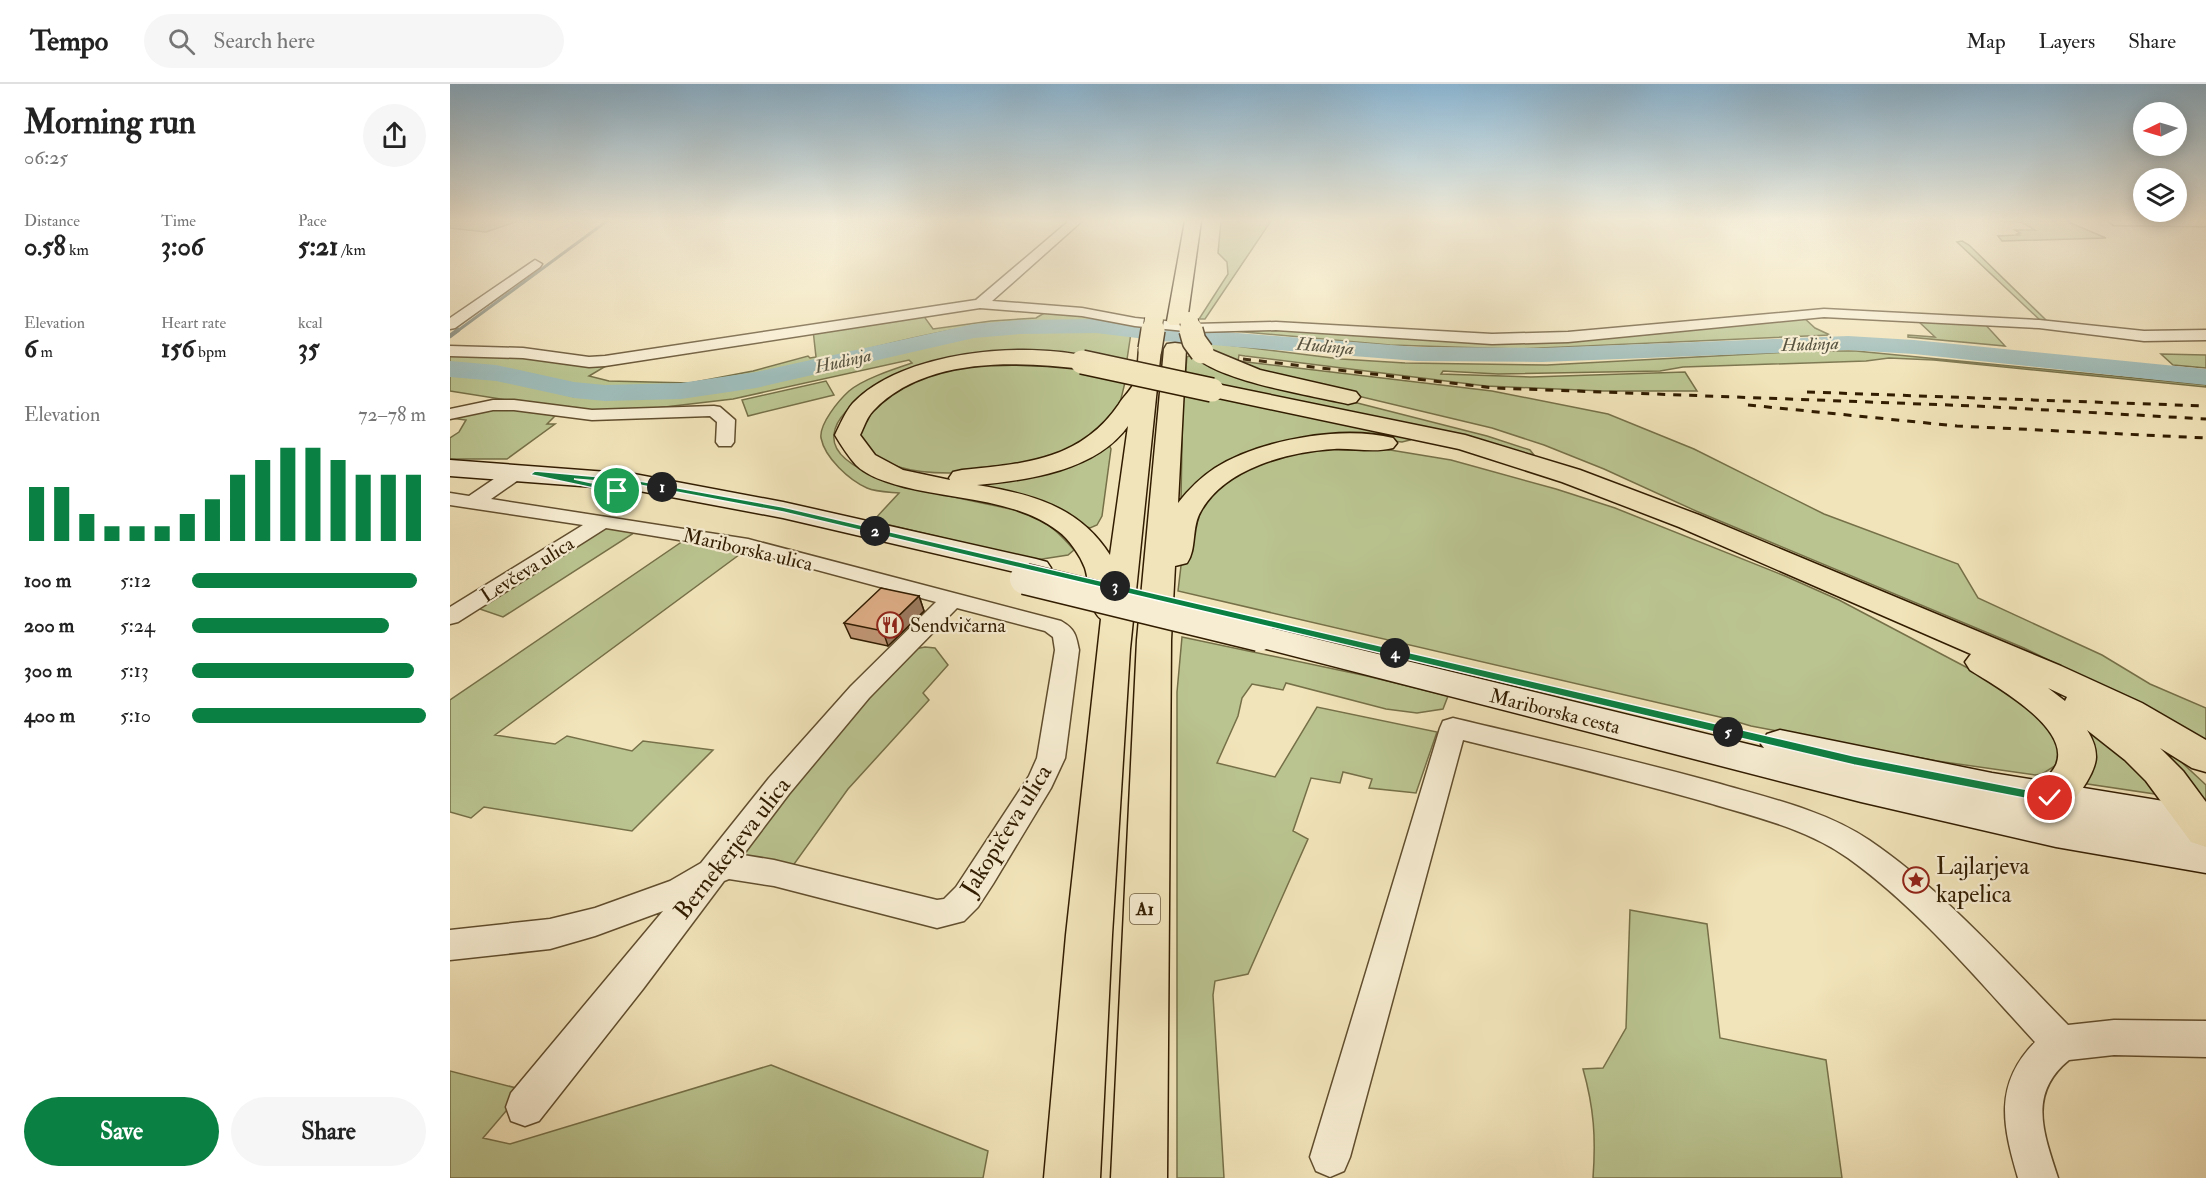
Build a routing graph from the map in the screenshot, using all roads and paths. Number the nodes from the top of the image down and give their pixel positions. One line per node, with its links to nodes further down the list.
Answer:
1 (524, 272): 7 (street)
2 (1017, 272): 5 (street)
3 (1187, 272): 6 (highway, A1)
4 (1159, 296): 9 (highway, A1, bridge)
5 (980, 304): 8 (street); 10 (street)
6 (1182, 316): 9 (highway, A1); 21 (highway, bridge)
7 (450, 325)
8 (2206, 334)
9 (1162, 349): 11 (highway, A1); 27 (highway, A1)
10 (450, 351)
11 (1144, 387): 16 (highway); 27 (highway, A1)
12 (450, 414): 13 (street)
13 (725, 442)
14 (450, 468): 15 (main road, Mariborska cesta)
15 (526, 473): 18 (street); 26 (main road, Mariborska cesta, bridge)
16 (889, 473): 19 (highway, bridge); 27 (highway)
17 (450, 499): 18 (street, Mariborska ulica)
18 (473, 502): 20 (street, Mariborska ulica)
19 (1658, 508): 21 (highway); 27 (highway)
20 (603, 521): 23 (street, Mariborska ulica); 24 (street, Levčeva ulica)
21 (1689, 521): 22 (highway)
22 (1853, 589): 28 (highway); 32 (highway)
23 (951, 600): 25 (street, Mariborska ulica); 34 (street, Bernekerjeva ulica)
24 (450, 617)
25 (1041, 623): 34 (street, Jakopičeva ulica)
26 (1264, 629): 32 (main road, Mariborska cesta); 33 (main road, Mariborska cesta)
27 (1134, 644): 40 (highway, A1); 41 (highway, A1)
28 (2004, 655): 29 (highway); 33 (highway)
29 (2156, 730): 30 (highway); 31 (highway)
30 (2206, 758)
31 (2206, 771)
32 (2050, 798): 33 (main road, Mariborska cesta)
33 (2204, 833)
34 (713, 872): 35 (street); 38 (street, Bernekerjeva ulica)
35 (450, 945)
36 (2206, 1040): 37 (street)
37 (2061, 1044): 39 (street); 42 (street)
38 (525, 1107)
39 (1330, 1157)
40 (1072, 1178)
41 (1138, 1178)
42 (2038, 1178)

